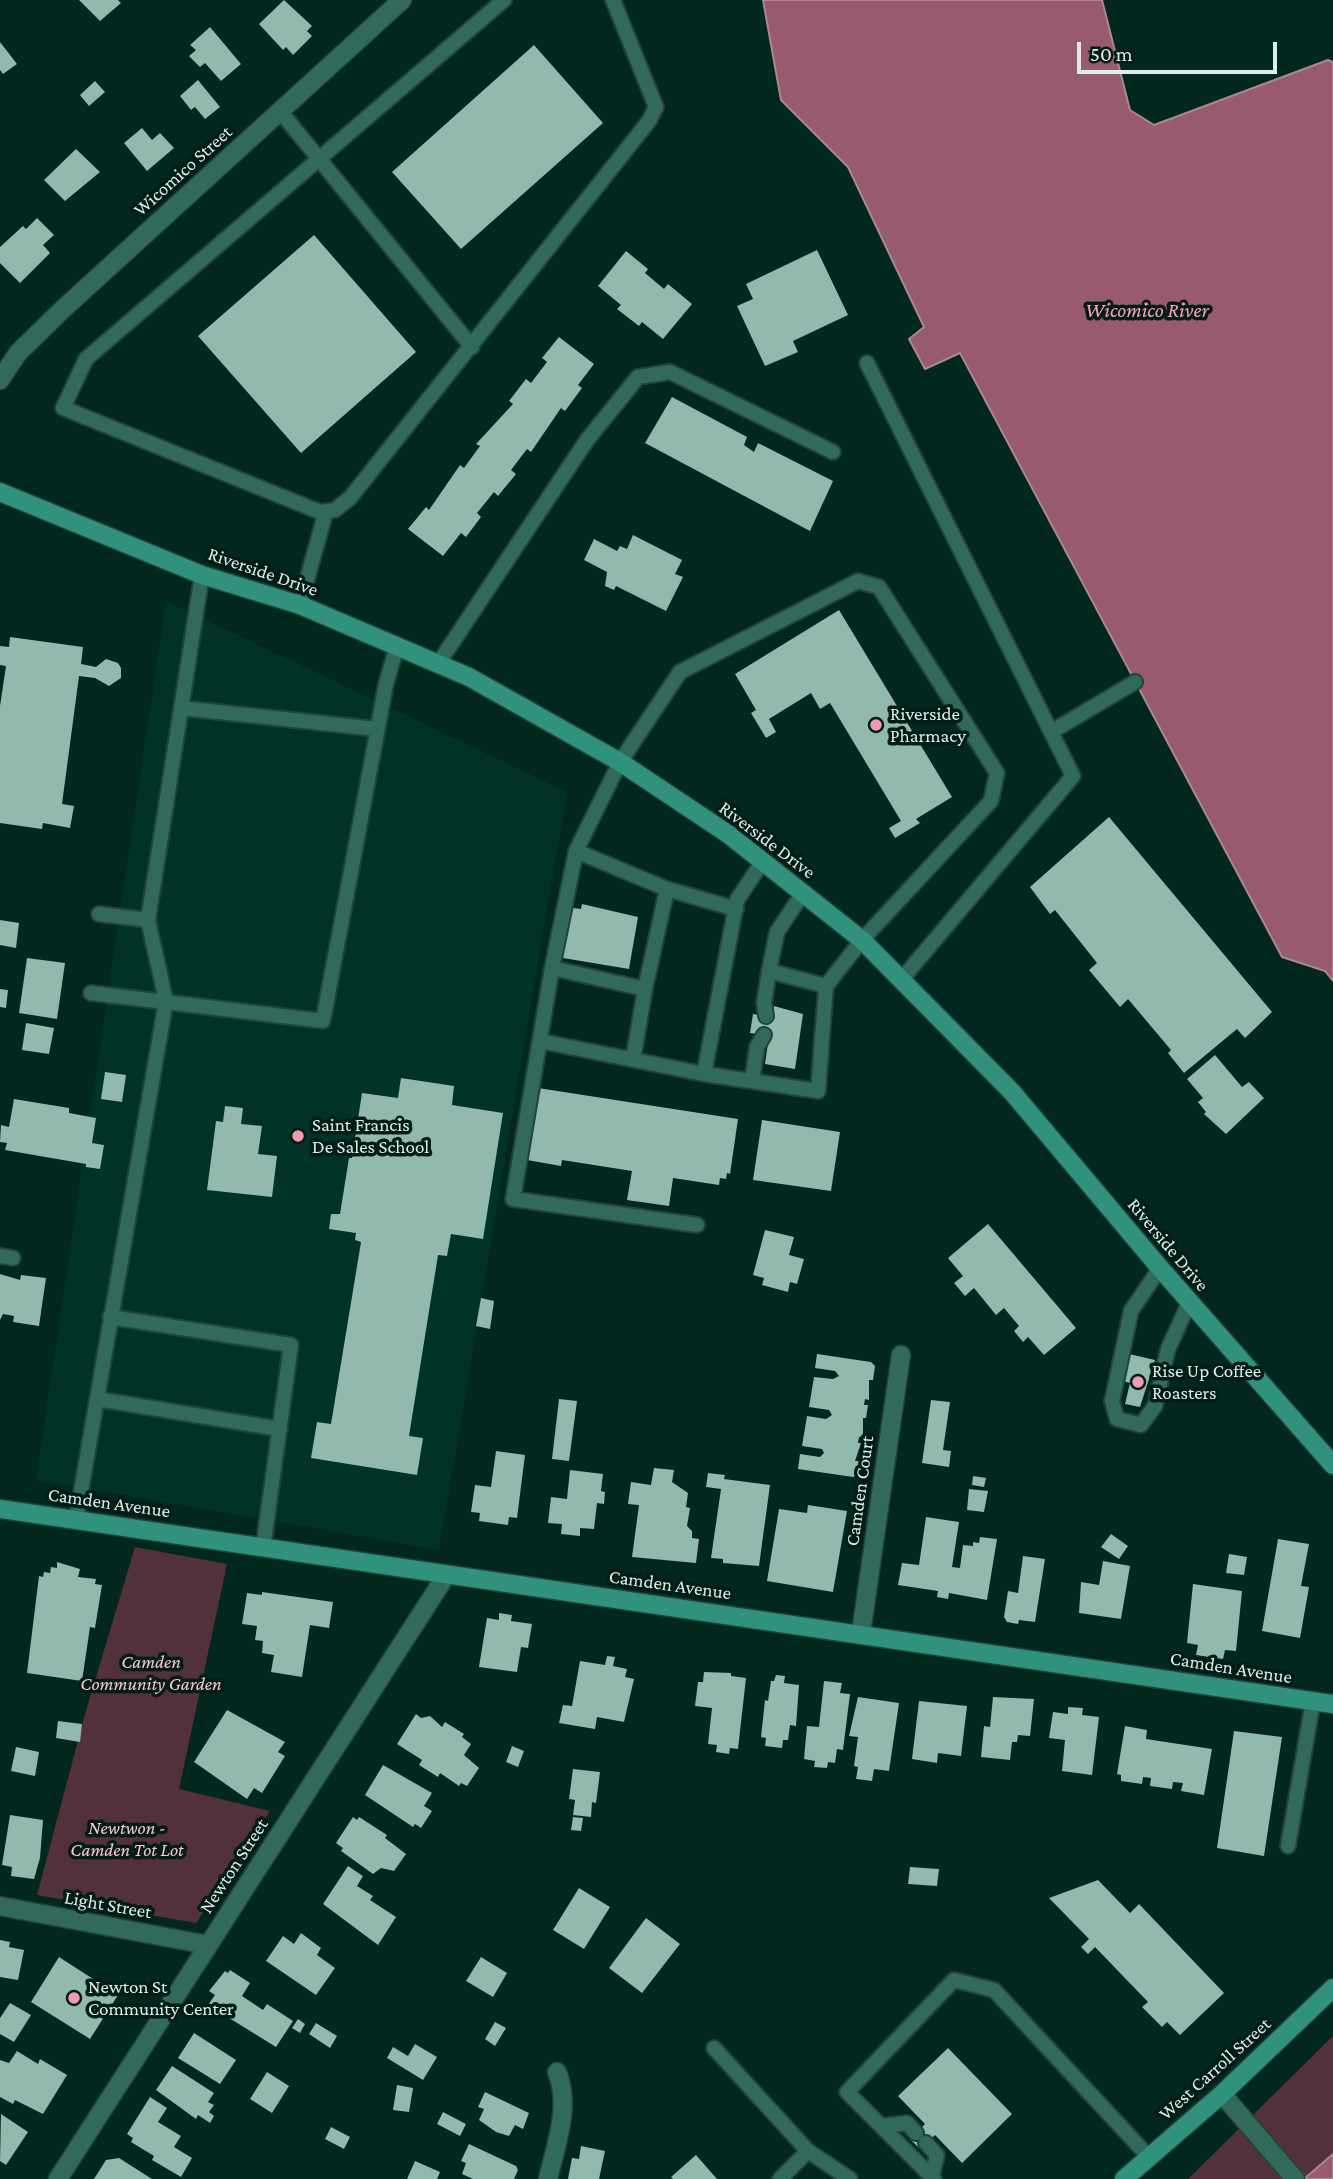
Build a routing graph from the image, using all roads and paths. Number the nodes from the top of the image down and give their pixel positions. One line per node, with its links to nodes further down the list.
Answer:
1 (402, 0): 4 (street, Wicomico Street)
2 (503, 0): 5 (lane)
3 (613, 0): 6 (lane)
4 (280, 111): 5 (lane); 8 (street, Wicomico Street)
5 (319, 159): 6 (lane); 11 (lane)
6 (471, 348): 11 (lane)
7 (867, 363): 19 (lane)
8 (0, 380)
9 (833, 452): 15 (lane)
10 (0, 492): 12 (street, Riverside Drive)
11 (326, 512): 13 (lane)
12 (202, 575): 13 (street, Riverside Drive); 17 (lane)
13 (300, 605): 14 (street, Riverside Drive)
14 (397, 646): 15 (street, Riverside Drive); 18 (lane)
15 (438, 664): 20 (street, Riverside Drive)
16 (1135, 682): 19 (lane)
17 (181, 708): 18 (lane); 27 (lane)
18 (377, 729): 35 (lane)
19 (1051, 733): 31 (lane)
20 (620, 762): 21 (lane); 22 (street, Riverside Drive); 28 (lane)
21 (576, 851): 23 (lane); 29 (lane)
22 (763, 861): 24 (street, Riverside Drive); 25 (lane)
23 (667, 889): 25 (lane); 33 (lane)
24 (803, 893): 28 (street, Riverside Drive); 30 (lane)
25 (736, 909): 40 (lane)
26 (99, 914): 27 (lane)
27 (148, 920): 35 (lane)
28 (862, 940): 31 (street, Riverside Drive); 32 (lane)
29 (552, 968): 33 (lane); 38 (lane)
30 (769, 971): 32 (lane); 36 (lane)
31 (901, 980): 43 (street, Riverside Drive)
32 (826, 986): 41 (lane)
33 (645, 989): 39 (lane)
34 (91, 993): 35 (lane)
35 (166, 1001): 45 (lane)
36 (762, 1011)
37 (758, 1039): 41 (lane)
38 (540, 1041): 39 (lane); 42 (lane)
39 (633, 1060): 40 (lane)
40 (704, 1074): 41 (lane)
41 (752, 1081)
42 (697, 1225)
43 (1160, 1268): 44 (street, Riverside Drive); 44 (lane)
44 (1189, 1303): 49 (street, Riverside Drive)
45 (110, 1317): 47 (lane); 48 (lane)
46 (901, 1355): 54 (street, Camden Court)
47 (97, 1399): 48 (lane); 51 (lane)
48 (280, 1429): 52 (lane)
49 (1333, 1465)
50 (0, 1509): 51 (street, Camden Avenue)
51 (76, 1520): 52 (street, Camden Avenue)
52 (263, 1548): 53 (street, Camden Avenue)
53 (445, 1577): 54 (street, Camden Avenue); 59 (street, Newton Street)
54 (861, 1633): 55 (street, Camden Avenue)
55 (1313, 1701): 56 (street, Camden Avenue); 57 (lane)
56 (1333, 1704)
57 (1288, 1846)
58 (0, 1906): 59 (street, Light Street)
59 (208, 1945): 68 (street, Newton Street)
60 (1333, 1988): 63 (street, West Carroll Street)
61 (714, 2048): 65 (lane)
62 (557, 2071): 69 (street)
63 (1222, 2094): 66 (street, West Carroll Street); 73 (street)
64 (883, 2126): 66 (lane); 67 (lane); 67 (lane)
65 (808, 2151): 70 (lane); 71 (lane)
66 (1148, 2156): 72 (street, West Carroll Street)
67 (933, 2178)
68 (58, 2179)
69 (548, 2179)
70 (780, 2179)
71 (850, 2179)
72 (1124, 2179)
73 (1295, 2179)

